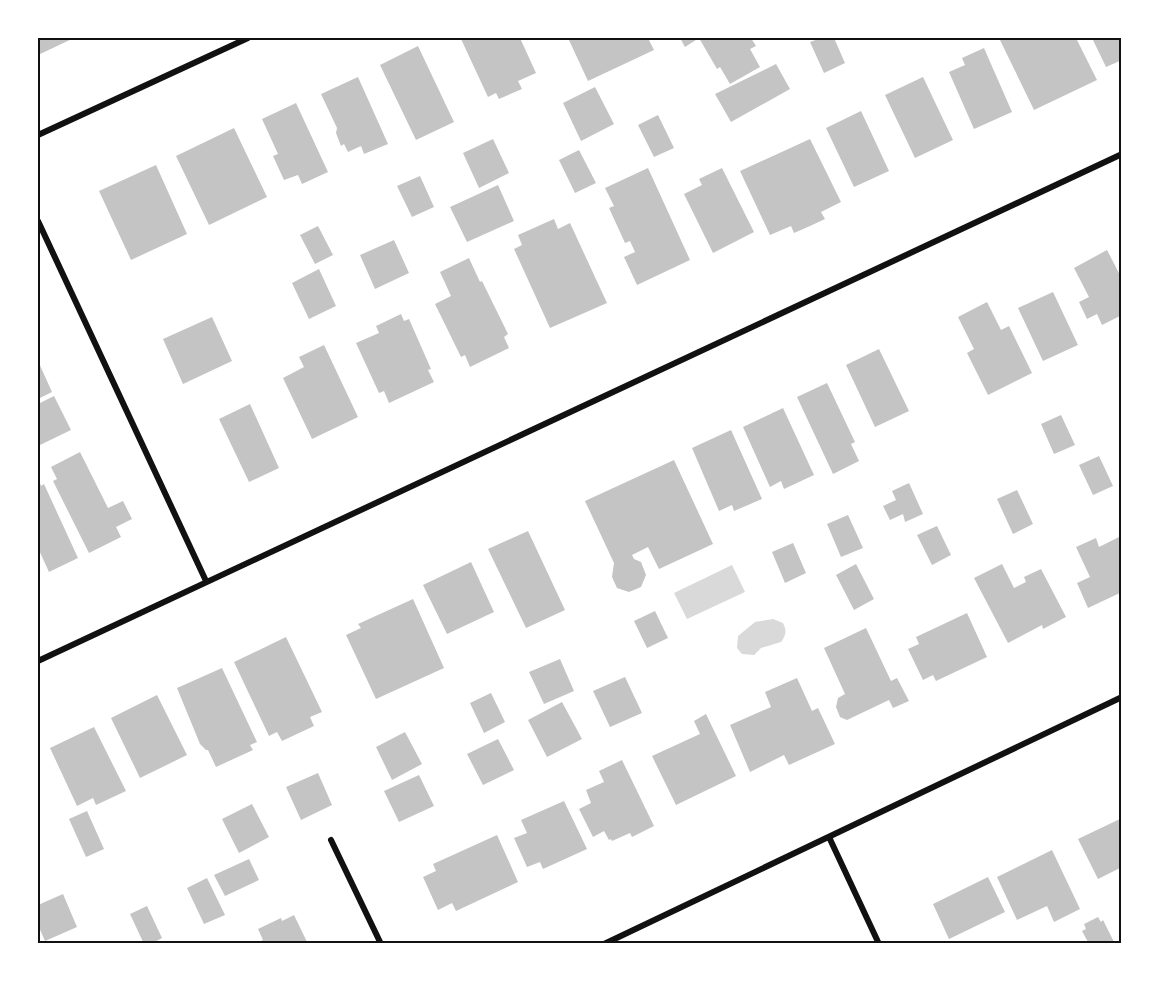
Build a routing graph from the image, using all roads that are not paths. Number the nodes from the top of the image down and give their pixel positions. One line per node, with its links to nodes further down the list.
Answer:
1 (248, 38): 2 (street)
2 (38, 135)
3 (1122, 154): 5 (street)
4 (38, 221): 5 (street)
5 (206, 581): 6 (street)
6 (38, 661)
7 (1122, 697): 8 (street)
8 (829, 837): 11 (street); 12 (street)
9 (331, 840): 10 (street)
10 (381, 944)
11 (604, 944)
12 (879, 944)

